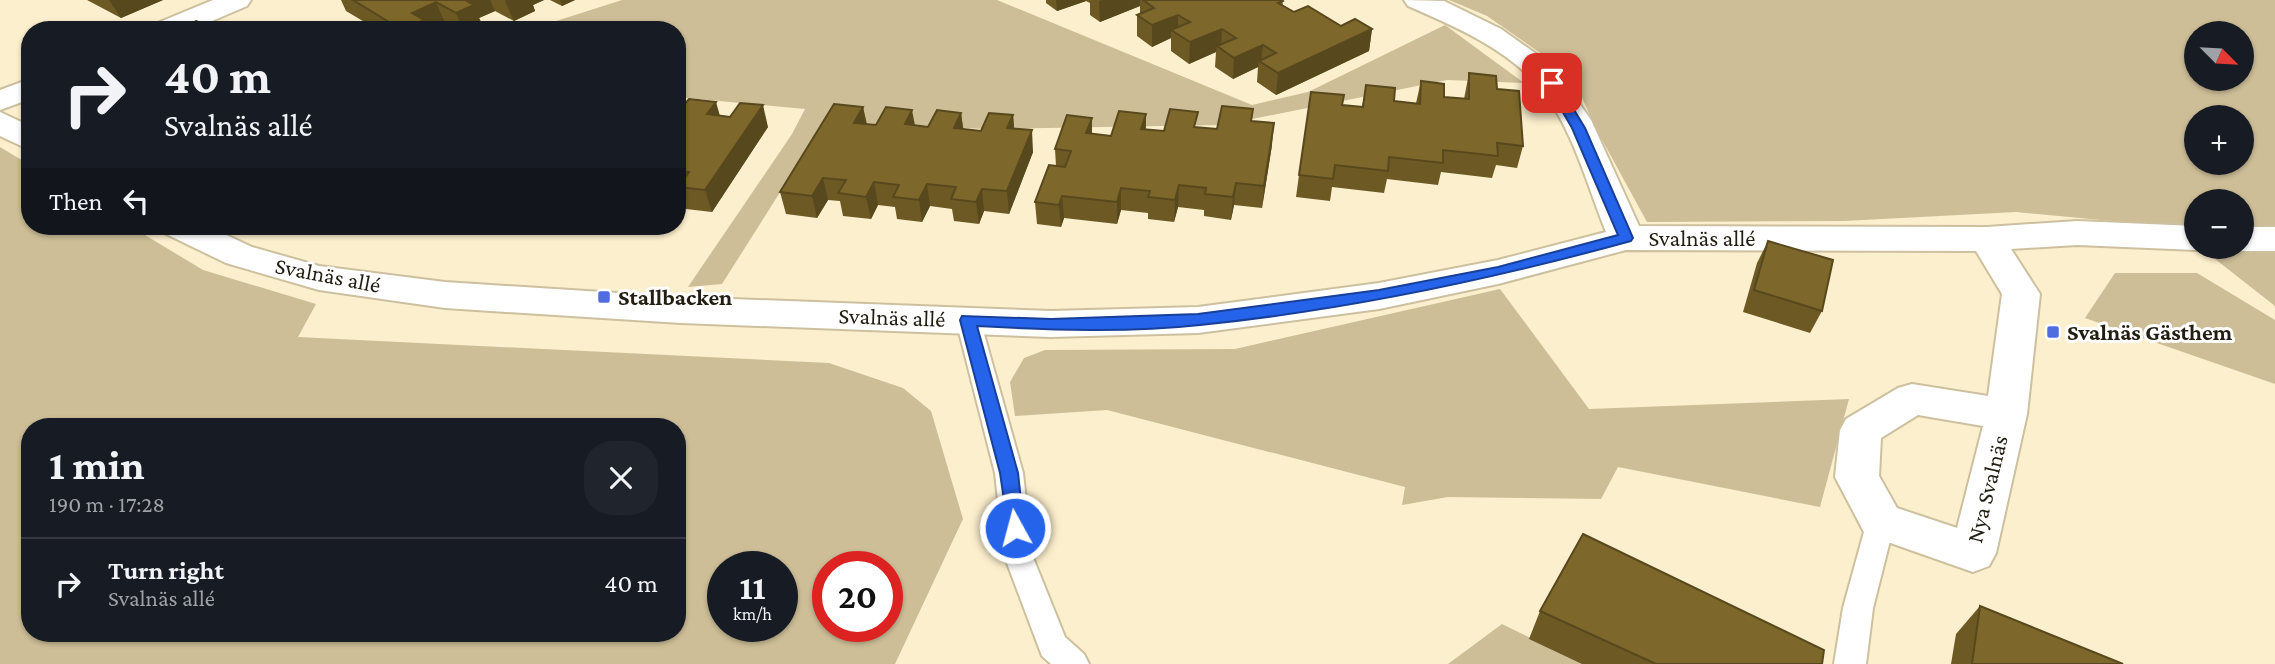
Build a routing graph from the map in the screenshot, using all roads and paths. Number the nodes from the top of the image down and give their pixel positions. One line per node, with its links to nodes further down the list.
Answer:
1 (237, 0): 3 (street)
2 (1418, 0): 10 (street)
3 (186, 21)
4 (21, 92): 5 (street)
5 (0, 101)
6 (0, 122): 7 (street)
7 (21, 134)
8 (198, 235): 14 (street, Svalnäs allé)
9 (2184, 237): 11 (street, Svalnäs allé)
10 (1626, 238): 11 (street, Svalnäs allé); 14 (street, Svalnäs allé)
11 (1987, 239): 15 (street, Nya Svalnäs)
12 (2254, 239): 13 (street)
13 (2275, 239)
14 (968, 320): 17 (lane)
15 (2006, 414): 16 (street, Nya Svalnäs); 16 (street, Nya Svalnäs)
16 (1881, 521): 18 (lane)
17 (1073, 664)
18 (1850, 664)

